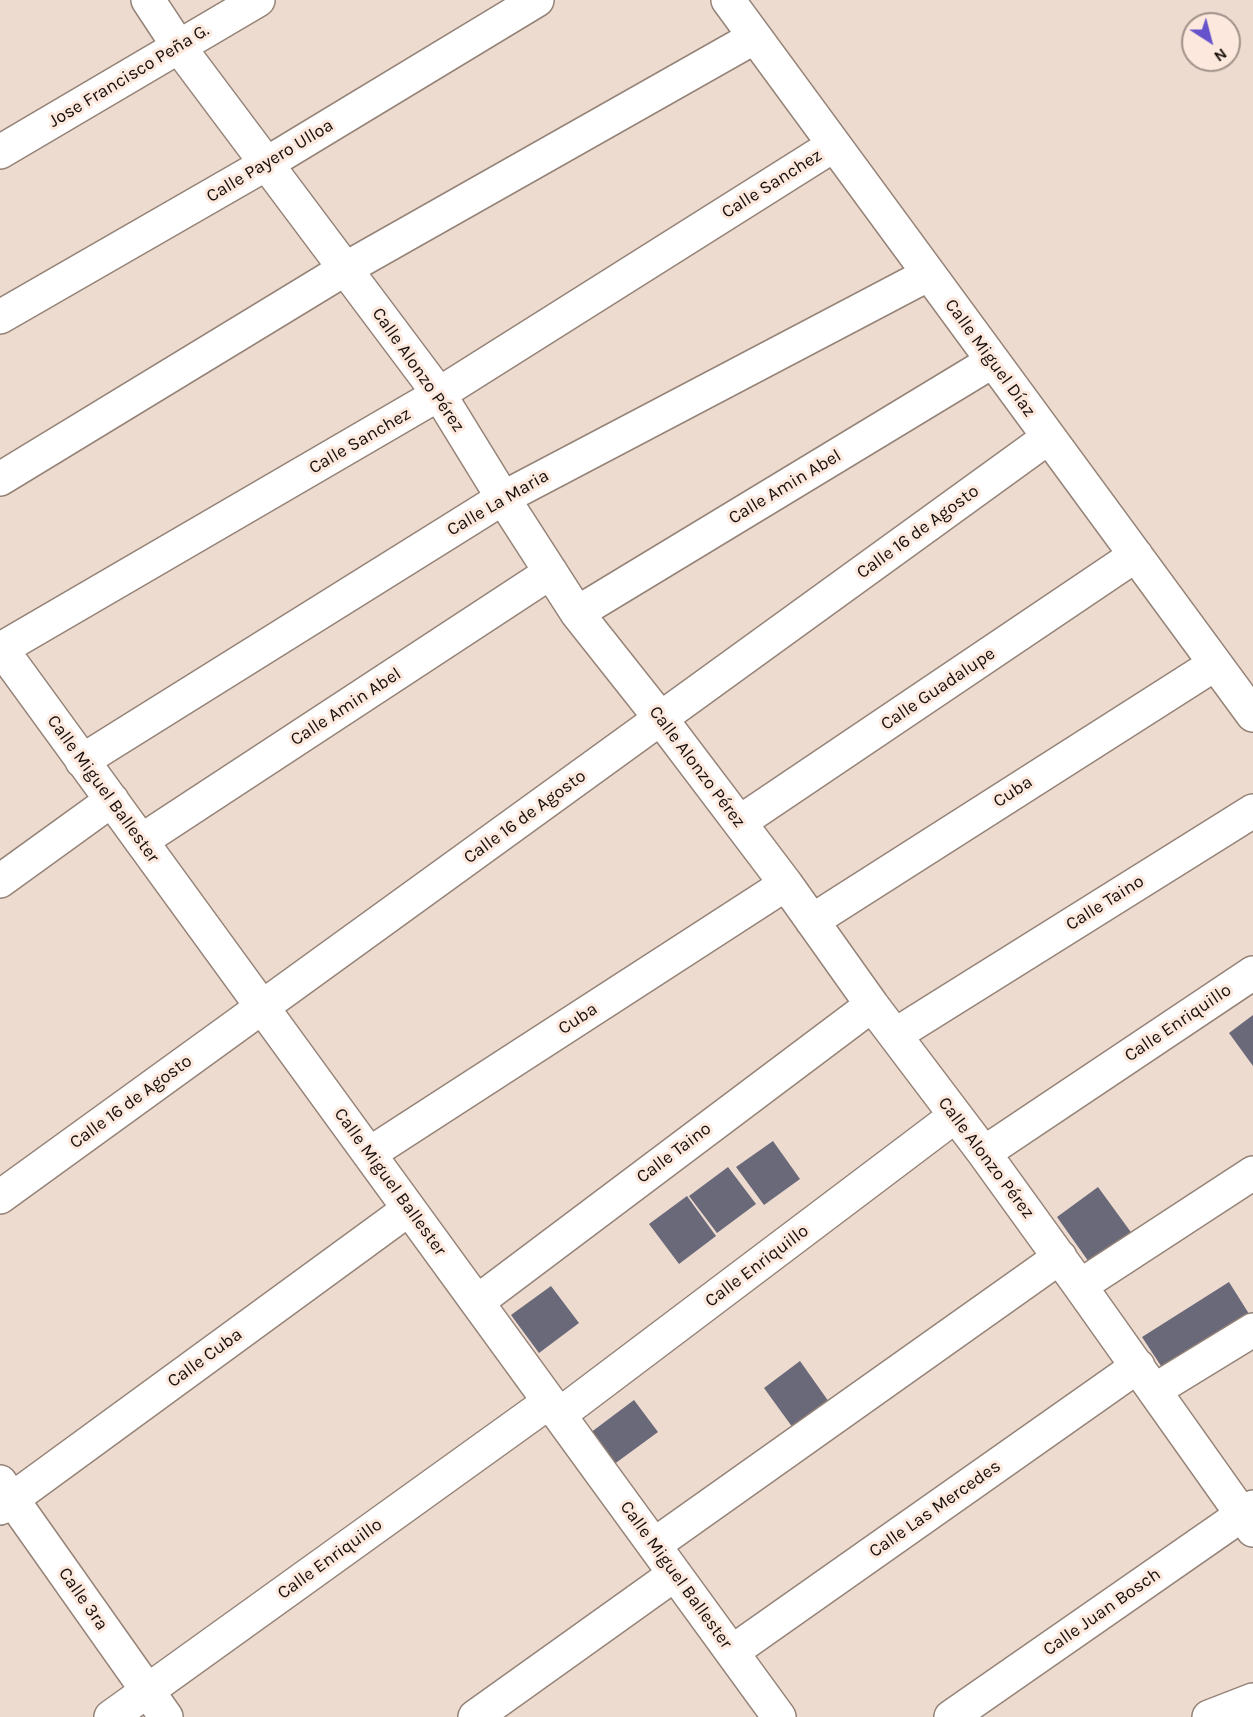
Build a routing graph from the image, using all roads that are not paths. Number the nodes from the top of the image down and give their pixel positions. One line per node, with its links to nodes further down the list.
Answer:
1 (148, 0): 6 (street, Calle Alonzo Pérez)
2 (258, 0): 6 (street, Jose Francisco Peña G.)
3 (537, 0): 9 (street, Calle Payero Ulloa)
4 (728, 0): 5 (street, Calle Miguel Díaz)
5 (754, 36): 7 (street, Calle Miguel Díaz); 10 (street)
6 (179, 47): 8 (street, Jose Francisco Peña G.); 9 (street, Calle Alonzo Pérez)
7 (834, 145): 11 (street, Calle Miguel Díaz); 14 (street, Calle Sanchez)
8 (0, 152)
9 (266, 164): 10 (street, Calle Alonzo Pérez); 12 (street, Calle Payero Ulloa)
10 (345, 269): 14 (street, Calle Alonzo Pérez); 16 (street)
11 (929, 274): 13 (street, Calle Miguel Díaz); 17 (street, Calle La Maria)
12 (0, 317)
13 (993, 361): 15 (street, Calle Miguel Díaz); 20 (street, Calle Amin Abel)
14 (439, 394): 17 (street, Calle Alonzo Pérez); 21 (street, Calle Sanchez)
15 (1049, 437): 18 (street, Calle Miguel Díaz); 24 (street, Calle 16 de Agosto)
16 (0, 479)
17 (502, 498): 19 (street, Calle Alonzo Pérez); 25 (street, Calle La Maria)
18 (1136, 555): 22 (street, Calle Miguel Díaz); 28 (street, Calle Guadalupe)
19 (551, 572): 20 (street, Calle Alonzo Pérez); 29 (street, Calle Amin Abel)
20 (577, 613): 24 (street, Calle Alonzo Pérez)
21 (1, 648): 25 (street, Calle Miguel Ballester)
22 (1215, 664): 23 (street, Calle Miguel Díaz); 32 (street, Cuba)
23 (1253, 715)
24 (661, 719): 28 (street, Calle Alonzo Pérez); 35 (street, Calle 16 de Agosto)
25 (82, 761): 26 (street, Calle Miguel Ballester)
26 (112, 800): 29 (street, Calle Miguel Ballester); 30 (street)
27 (1253, 811): 36 (street, Calle Taino)
28 (740, 822): 31 (street, Calle Alonzo Pérez)
29 (141, 841): 35 (street, Calle Miguel Ballester)
30 (0, 881)
31 (786, 884): 32 (street, Calle Alonzo Pérez); 39 (street, Cuba)
32 (812, 921): 34 (street, Calle Alonzo Pérez)
33 (1253, 973): 38 (street, Calle Enriquillo)
34 (872, 1005): 36 (street, Calle Alonzo Pérez); 45 (street, Calle Taino)
35 (262, 1007): 39 (street, Calle Miguel Ballester); 41 (street, Calle 16 de Agosto)
36 (895, 1035): 37 (street, Calle Alonzo Pérez)
37 (955, 1116): 38 (street, Calle Alonzo Pérez); 48 (street, Calle Enriquillo)
38 (984, 1153): 43 (street, Calle Alonzo Pérez)
39 (369, 1154): 42 (street, Calle Miguel Ballester)
40 (1253, 1173): 44 (street)
41 (0, 1197)
42 (409, 1209): 45 (street, Calle Miguel Ballester); 49 (street, Calle Cuba)
43 (1059, 1257): 44 (street, Calle Alonzo Pérez); 51 (street)
44 (1080, 1286): 47 (street, Calle Alonzo Pérez)
45 (477, 1302): 48 (street, Calle Miguel Ballester)
46 (1253, 1330): 47 (street, Calle Las Mercedes)
47 (1146, 1378): 50 (street, Calle Alonzo Pérez); 53 (street, Calle Las Mercedes)
48 (554, 1409): 51 (street, Calle Miguel Ballester); 54 (street, Calle Enriquillo)
49 (4, 1496): 54 (street, Calle 3ra)
50 (1249, 1517): 60 (street, Calle Juan Bosch)
51 (654, 1545): 52 (street, Calle Miguel Ballester)
52 (675, 1574): 53 (street, Calle Miguel Ballester); 58 (street)
53 (732, 1652): 59 (street, Calle Miguel Ballester)
54 (147, 1690): 56 (street, Calle Enriquillo); 57 (street, Calle 3ra)
55 (1253, 1700): 61 (street)
56 (111, 1717)
57 (166, 1717)
58 (475, 1717)
59 (779, 1717)
60 (951, 1717)
61 (1209, 1717)

